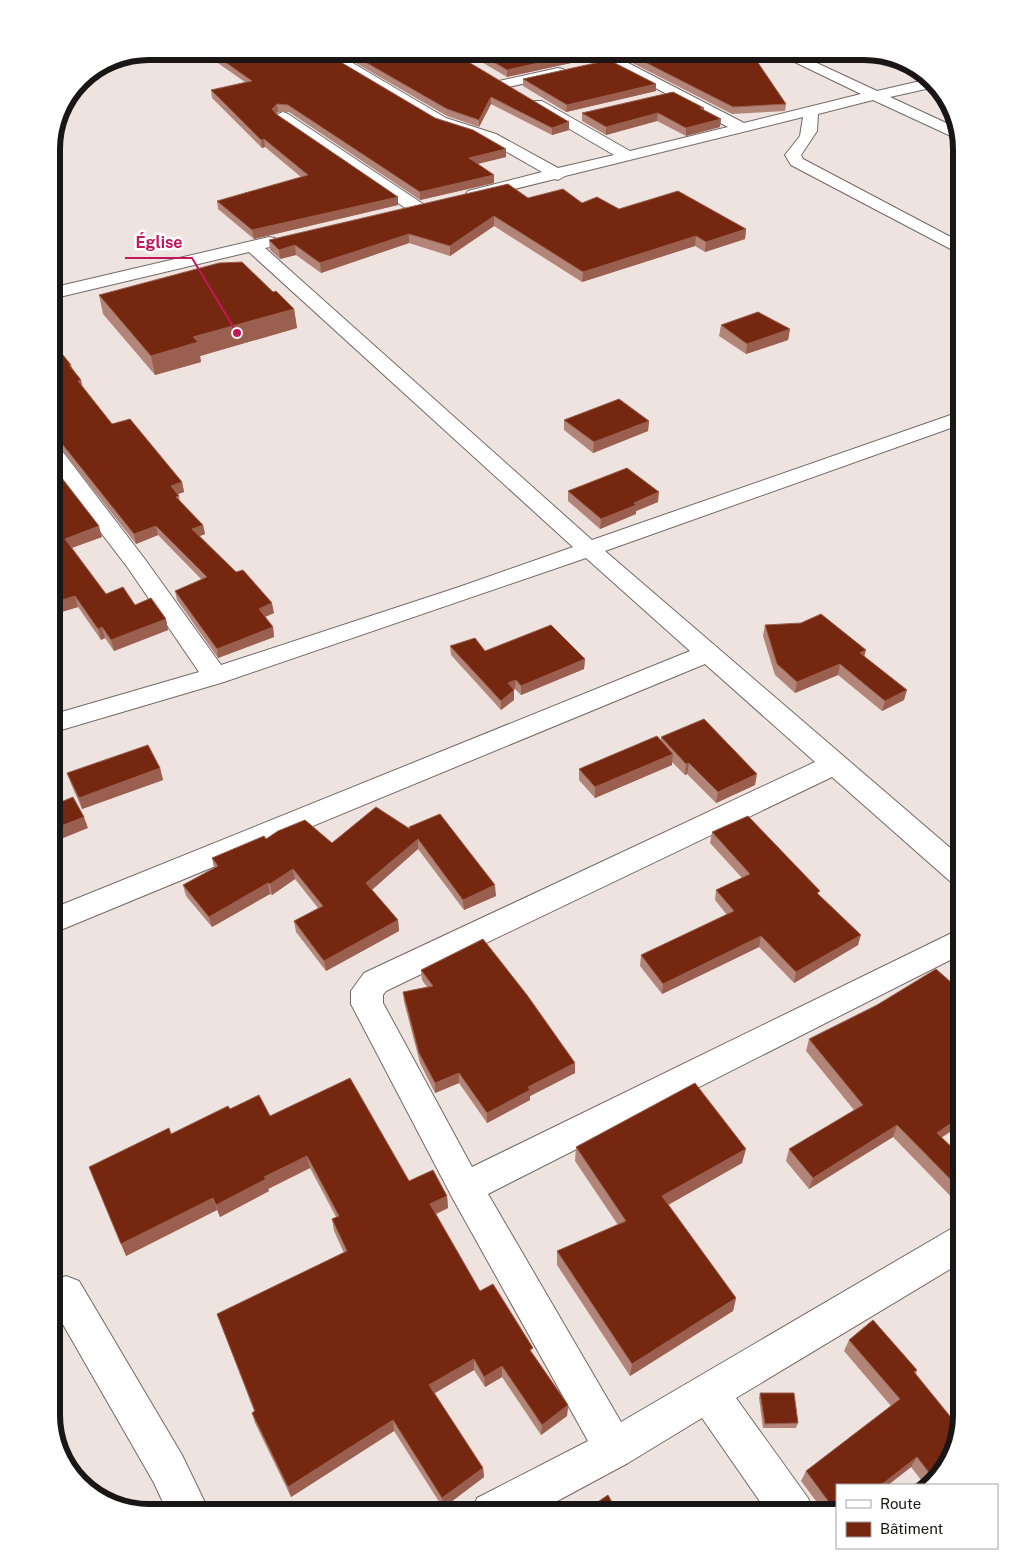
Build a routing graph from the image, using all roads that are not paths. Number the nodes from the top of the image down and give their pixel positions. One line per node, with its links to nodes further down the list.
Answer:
1 (337, 60): 18 (street)
2 (611, 60): 8 (street)
3 (798, 60): 9 (street)
4 (575, 68): 6 (street)
5 (488, 75): 6 (street)
6 (504, 84): 14 (street)
7 (925, 84): 9 (street)
8 (674, 93): 10 (street); 15 (street)
9 (876, 95): 11 (street); 16 (street)
10 (655, 97)
11 (810, 112): 15 (street); 24 (street)
12 (581, 115): 14 (street)
13 (283, 117): 21 (street)
14 (563, 119): 17 (street)
15 (742, 128): 17 (street)
16 (951, 131)
17 (629, 156): 18 (street)
18 (558, 175): 19 (street)
19 (455, 199)
20 (436, 203): 21 (street)
21 (417, 208): 22 (street)
22 (398, 212)
23 (281, 239): 25 (street)
24 (953, 245)
25 (252, 246): 26 (street); 29 (street)
26 (60, 292)
27 (953, 420): 29 (street)
28 (60, 464): 31 (street)
29 (589, 549): 30 (street); 31 (street)
30 (709, 653): 33 (street); 35 (street)
31 (215, 676): 32 (street)
32 (60, 721)
33 (834, 764): 34 (street); 37 (street)
34 (953, 867)
35 (60, 918)
36 (953, 944): 37 (street)
37 (465, 1188): 41 (street)
38 (953, 1247): 40 (street)
39 (66, 1294): 42 (street)
40 (708, 1394): 41 (street); 44 (street)
41 (614, 1449): 43 (street)
42 (186, 1504)
43 (509, 1504)
44 (787, 1504)

